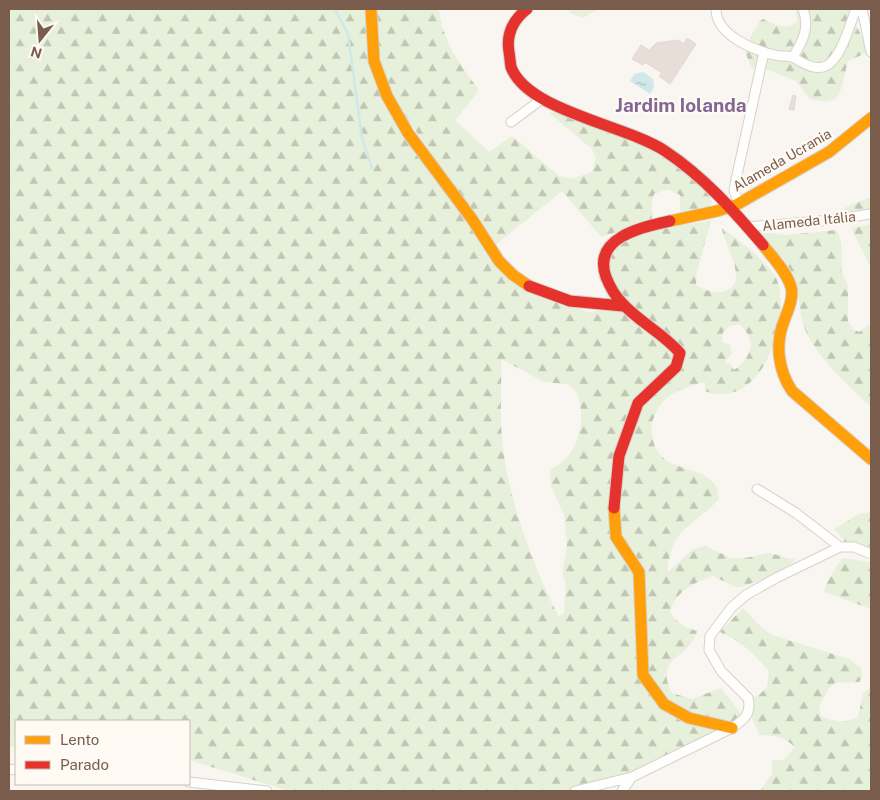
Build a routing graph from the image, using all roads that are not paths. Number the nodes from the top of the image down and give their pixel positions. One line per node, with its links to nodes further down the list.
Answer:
1 (371, 9): 16 (street)
2 (528, 9): 10 (street)
3 (716, 9): 7 (street)
4 (803, 9): 9 (street)
5 (856, 9): 9 (street)
6 (862, 9): 8 (street)
7 (764, 52): 9 (street); 13 (street)
8 (871, 52)
9 (793, 57)
10 (542, 99): 12 (street); 13 (street)
11 (871, 118): 13 (street, Alameda Ucrania)
12 (511, 122)
13 (734, 205): 15 (street); 16 (street, Alameda Ucrania)
14 (871, 214): 15 (street, Alameda Itália)
15 (746, 227): 17 (street)
16 (623, 306): 21 (street)
17 (871, 460)
18 (757, 489): 19 (street)
19 (840, 547): 20 (street); 21 (street)
20 (871, 554)
21 (732, 728): 22 (street)
22 (632, 777): 25 (street); 26 (street)
23 (190, 782): 24 (street)
24 (267, 791)
25 (575, 791)
26 (622, 791)

